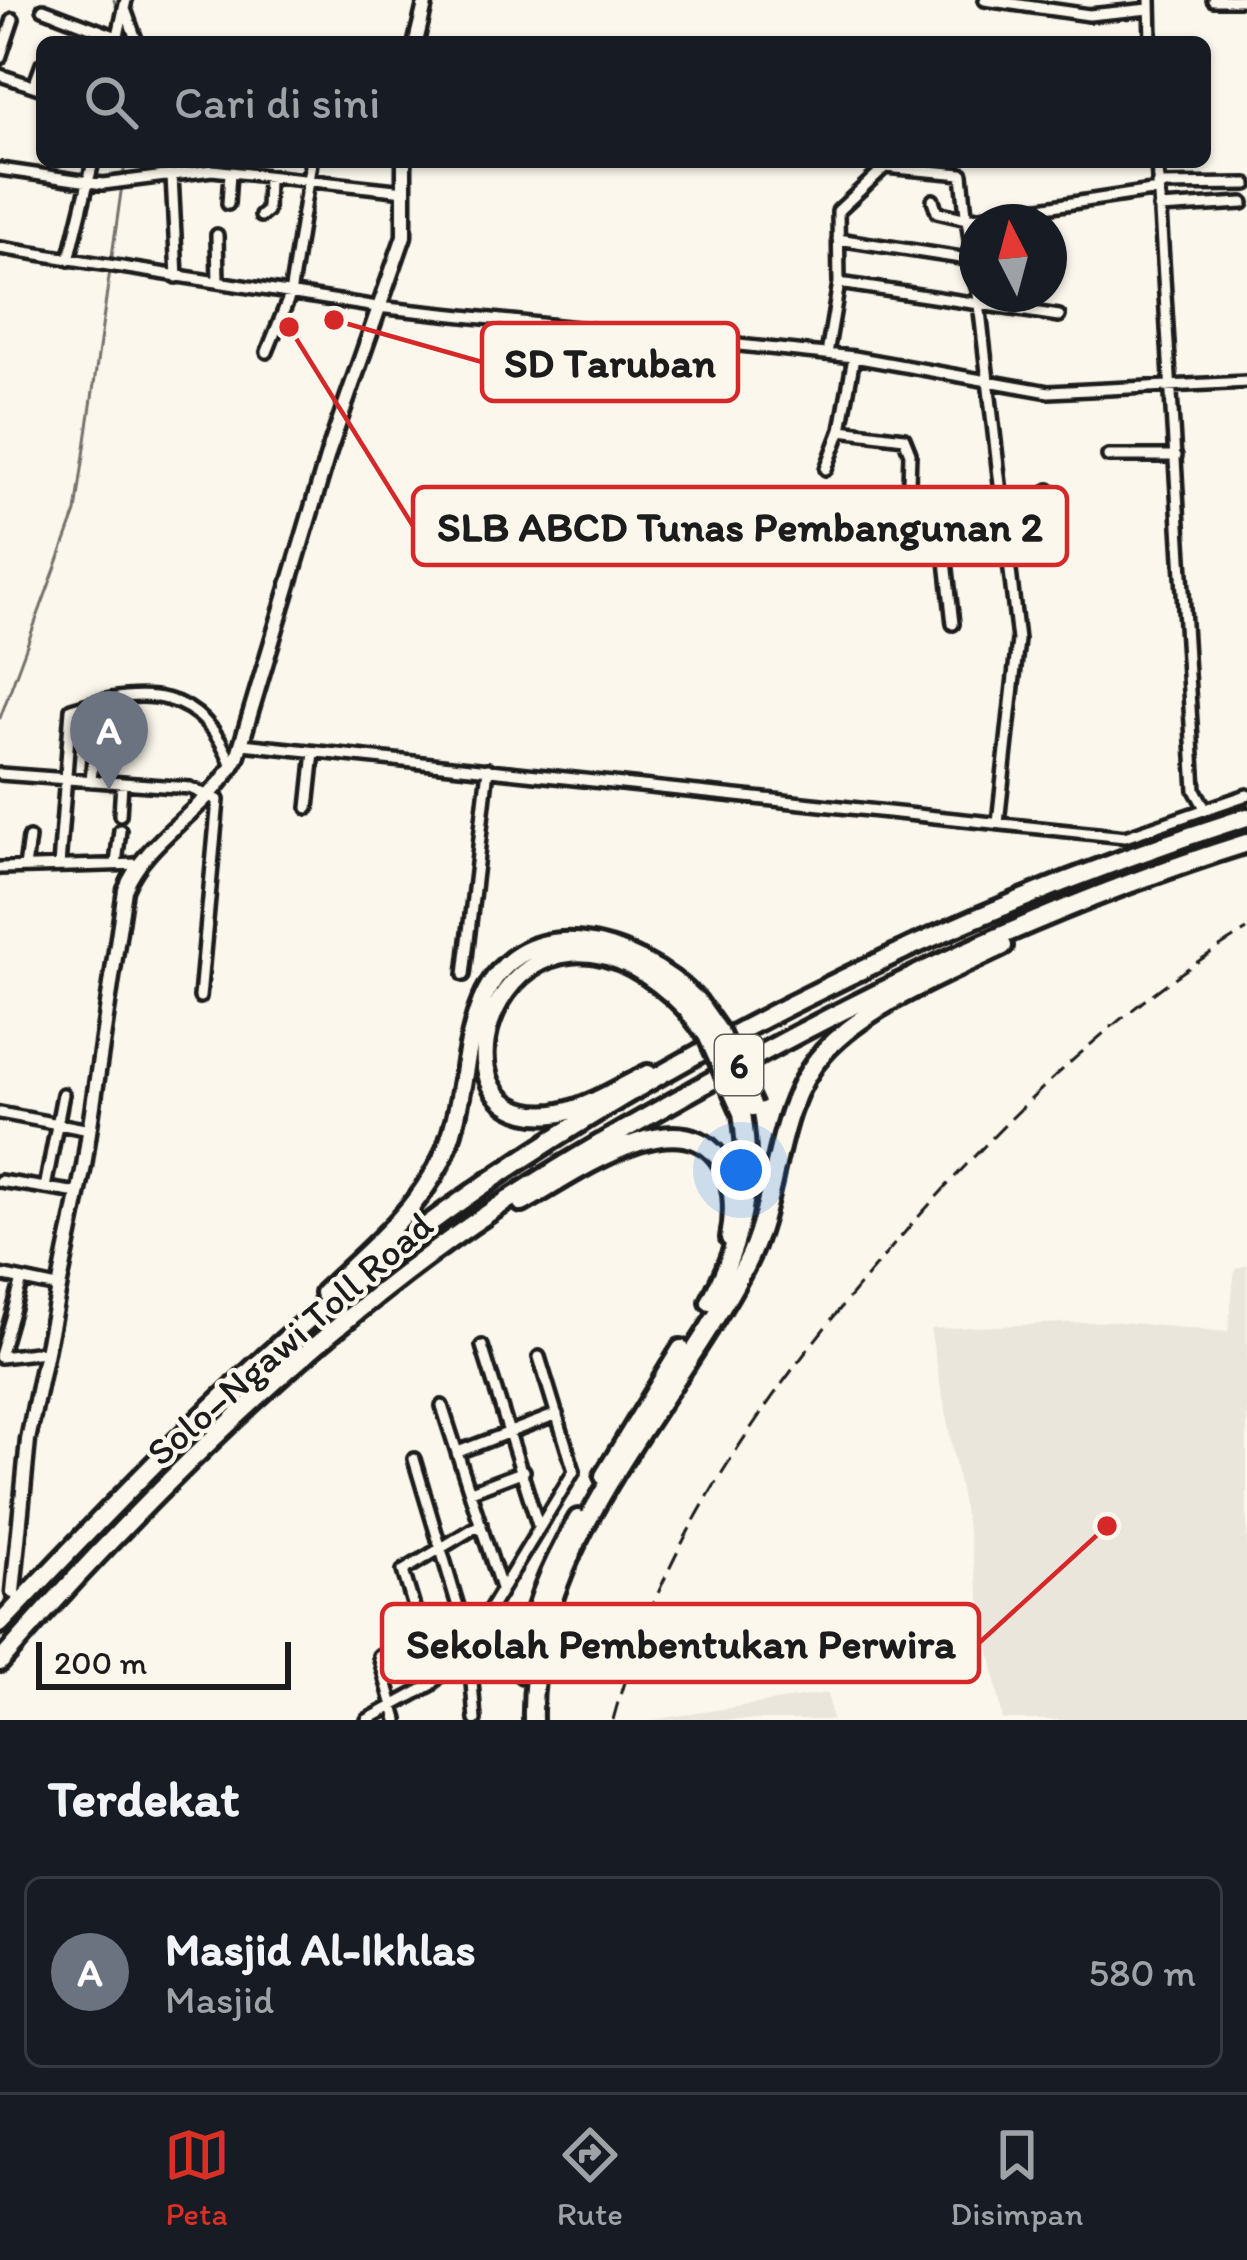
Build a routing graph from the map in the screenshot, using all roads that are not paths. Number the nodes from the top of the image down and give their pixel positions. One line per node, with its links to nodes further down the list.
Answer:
1 (426, 0): 9 (main road)
2 (985, 0): 5 (street)
3 (1213, 0): 4 (street)
4 (1242, 0)
5 (1150, 4): 10 (street)
6 (43, 9): 8 (street)
7 (13, 19): 11 (street)
8 (107, 36)
9 (417, 36)
10 (1151, 36)
11 (0, 58)
12 (0, 75): 13 (street)
13 (36, 86)
14 (91, 168): 24 (street)
15 (310, 168): 25 (street)
16 (404, 168): 28 (main road)
17 (887, 168): 38 (street)
18 (913, 168): 32 (street)
19 (1156, 168): 27 (street)
20 (0, 169): 24 (street)
21 (230, 173): 22 (street); 23 (street); 31 (street)
22 (172, 175): 24 (street); 42 (street)
23 (268, 178): 25 (street); 36 (street)
24 (88, 182): 41 (street)
25 (307, 183): 28 (street); 46 (street)
26 (1247, 184): 27 (street)
27 (1158, 188): 33 (street); 34 (street)
28 (406, 191): 47 (main road)
29 (933, 200): 35 (street)
30 (1243, 203): 34 (street)
31 (228, 204)
32 (964, 204)
33 (1052, 204)
34 (1159, 208): 55 (street)
35 (959, 216)
36 (261, 217)
37 (217, 235): 43 (street)
38 (838, 239): 40 (street); 44 (street)
39 (0, 248): 41 (street)
40 (959, 258)
41 (68, 260): 42 (street)
42 (177, 277): 43 (street)
43 (218, 282): 46 (street)
44 (839, 284): 45 (street); 52 (street)
45 (959, 293)
46 (290, 295): 47 (street); 51 (street)
47 (376, 307): 52 (street); 65 (main road)
48 (980, 312): 56 (street)
49 (1035, 312): 50 (street)
50 (1059, 316)
51 (267, 352)
52 (827, 354): 53 (street)
53 (854, 357): 56 (street); 57 (street)
54 (1247, 382): 55 (street)
55 (1168, 383): 56 (street); 59 (street)
56 (989, 384): 62 (street)
57 (841, 430): 60 (street); 63 (street)
58 (1108, 456): 59 (street)
59 (1176, 456): 77 (street)
60 (826, 469)
61 (1049, 490): 62 (street)
62 (1004, 510): 63 (street); 80 (street)
63 (941, 516): 64 (street)
64 (953, 624)
65 (242, 744): 67 (street); 68 (main road)
66 (113, 750): 72 (street)
67 (314, 752): 69 (street); 76 (street)
68 (232, 766): 71 (street); 74 (main road)
69 (488, 769): 80 (street); 90 (street)
70 (0, 775): 71 (street)
71 (62, 779): 72 (street); 86 (street)
72 (91, 781): 73 (street)
73 (122, 783): 74 (street); 78 (street)
74 (211, 793): 85 (main road); 91 (street)
75 (1247, 795): 77 (street)
76 (308, 808)
77 (1205, 808): 80 (street)
78 (120, 814)
79 (1247, 817): 92 (highway, Solo–Ngawi Toll Road / 6)
80 (998, 823)
81 (120, 830): 84 (street)
82 (29, 838): 87 (street)
83 (1247, 843): 89 (highway, Solo–Ngawi Toll Road / 6)
84 (116, 864): 85 (street); 86 (street)
85 (140, 864): 97 (main road)
86 (59, 866): 87 (street)
87 (25, 867): 88 (street)
88 (0, 868)
89 (1122, 887): 104 (highway, Solo–Ngawi Toll Road / 6); 105 (highway)
90 (464, 975)
91 (200, 997)
92 (800, 1001): 93 (highway); 110 (highway, Solo–Ngawi Toll Road / 6)
93 (692, 1005): 105 (highway, bridge); 110 (highway)
94 (63, 1094): 96 (street)
95 (0, 1113): 96 (street)
96 (57, 1123): 97 (street); 99 (street)
97 (90, 1130): 100 (main road)
98 (0, 1181): 99 (street)
99 (46, 1188): 100 (street)
100 (78, 1192): 103 (main road)
101 (0, 1274): 102 (street)
102 (22, 1280): 103 (street); 108 (street)
103 (56, 1287): 107 (main road)
104 (381, 1292): 105 (highway); 126 (highway, Solo–Ngawi Toll Road / 6)
105 (717, 1300): 132 (highway); 133 (highway)
106 (482, 1346): 113 (street)
107 (44, 1352): 108 (street); 122 (main road)
108 (0, 1357)
109 (539, 1357): 112 (street)
110 (233, 1390): 123 (highway, Solo–Ngawi Toll Road / 6)
111 (442, 1406): 114 (street)
112 (557, 1414): 113 (street); 119 (street)
113 (512, 1434): 114 (street); 116 (street)
114 (458, 1452): 117 (street)
115 (414, 1459): 120 (street)
116 (524, 1471): 117 (street); 119 (street)
117 (470, 1491): 118 (street)
118 (481, 1524): 120 (street); 121 (street)
119 (538, 1525): 121 (street)
120 (442, 1547): 124 (street); 127 (street)
121 (501, 1588): 124 (street)
122 (13, 1592)
123 (0, 1624)
124 (469, 1643): 127 (street); 131 (street)
125 (379, 1656): 128 (street)
126 (0, 1662)
127 (436, 1680): 128 (street)
128 (396, 1706): 129 (street); 130 (street)
129 (367, 1720)
130 (397, 1720)
131 (475, 1720)
132 (523, 1720)
133 (533, 1720)

